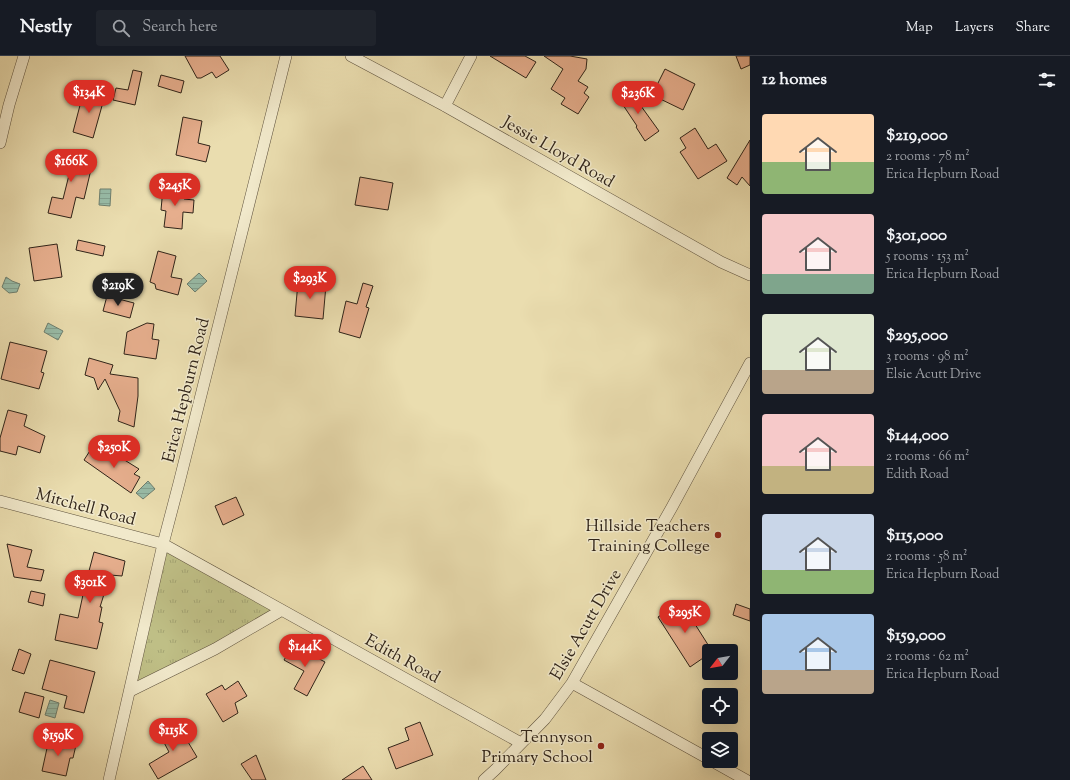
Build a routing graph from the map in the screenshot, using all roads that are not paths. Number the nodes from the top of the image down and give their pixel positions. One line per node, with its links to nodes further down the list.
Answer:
1 (24, 56): 6 (street)
2 (286, 56): 10 (street, Erica Hepburn Road)
3 (351, 56): 5 (street, Jessie Lloyd Road)
4 (471, 56): 5 (street)
5 (445, 106): 7 (street, Jessie Lloyd Road)
6 (0, 143)
7 (750, 275)
8 (750, 363): 12 (street, Elsie Acutt Drive)
9 (0, 501): 10 (street, Mitchell Road)
10 (163, 544): 11 (street, Edith Road); 13 (street, Erica Hepburn Road)
11 (282, 610): 13 (street); 14 (street, Edith Road)
12 (572, 683): 14 (street, Elsie Acutt Drive); 15 (street)
13 (130, 691): 17 (street, Erica Hepburn Road)
14 (521, 744): 18 (street, Elsie Acutt Drive)
15 (702, 755)
16 (725, 768): 19 (street)
17 (109, 780)
18 (484, 780)
19 (746, 780)

